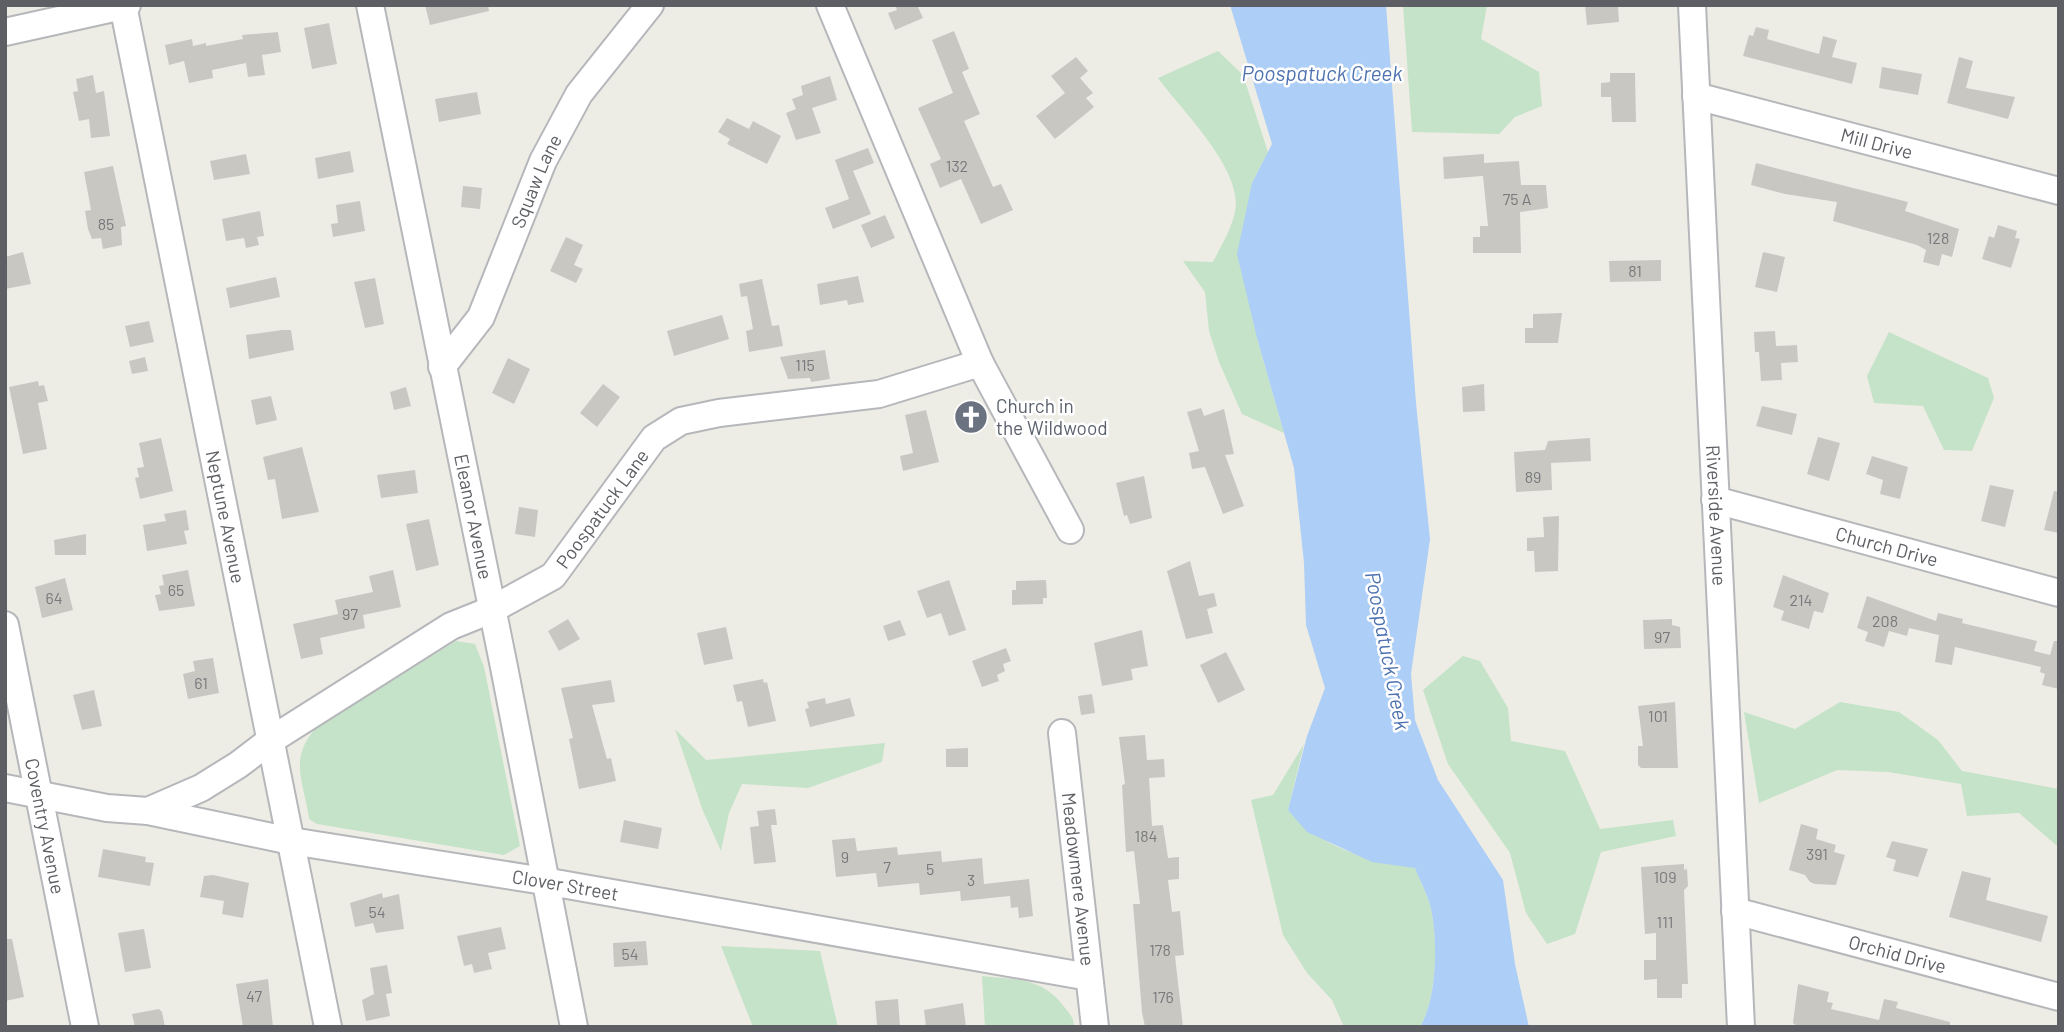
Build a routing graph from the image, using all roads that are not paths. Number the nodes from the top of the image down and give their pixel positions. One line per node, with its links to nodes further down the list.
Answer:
1 (370, 5): 10 (street, Eleanor Avenue)
2 (650, 5): 10 (street, Squaw Lane)
3 (830, 5): 9 (street)
4 (1692, 5): 7 (street, Riverside Avenue)
5 (124, 6): 6 (street); 17 (street, Neptune Avenue)
6 (5, 32)
7 (1696, 96): 8 (street, Mill Drive); 11 (street, Riverside Avenue)
8 (2059, 191)
9 (980, 363): 12 (street); 14 (street, Poospatuck Lane)
10 (442, 367): 14 (street, Eleanor Avenue)
11 (1715, 500): 13 (street, Church Drive); 23 (street, Riverside Avenue)
12 (1070, 530)
13 (2059, 593)
14 (491, 610): 17 (street, Poospatuck Lane); 22 (street, Eleanor Avenue)
15 (5, 625): 19 (street, Coventry Avenue)
16 (1062, 733): 24 (street, Meadowmere Avenue)
17 (271, 740): 20 (street, Poospatuck Lane); 21 (street, Neptune Avenue)
18 (5, 788): 19 (street)
19 (40, 796): 20 (street, Clover Street); 26 (street, Coventry Avenue)
20 (148, 811): 21 (street, Clover Street)
21 (291, 841): 22 (street, Clover Street); 27 (street, Neptune Avenue)
22 (544, 881): 24 (street, Clover Street); 28 (street, Eleanor Avenue)
23 (1735, 911): 25 (street, Orchid Drive); 30 (street, Riverside Avenue)
24 (1089, 977): 29 (street, Meadowmere Avenue)
25 (2059, 998)
26 (85, 1027)
27 (328, 1027)
28 (573, 1027)
29 (1095, 1027)
30 (1741, 1027)

